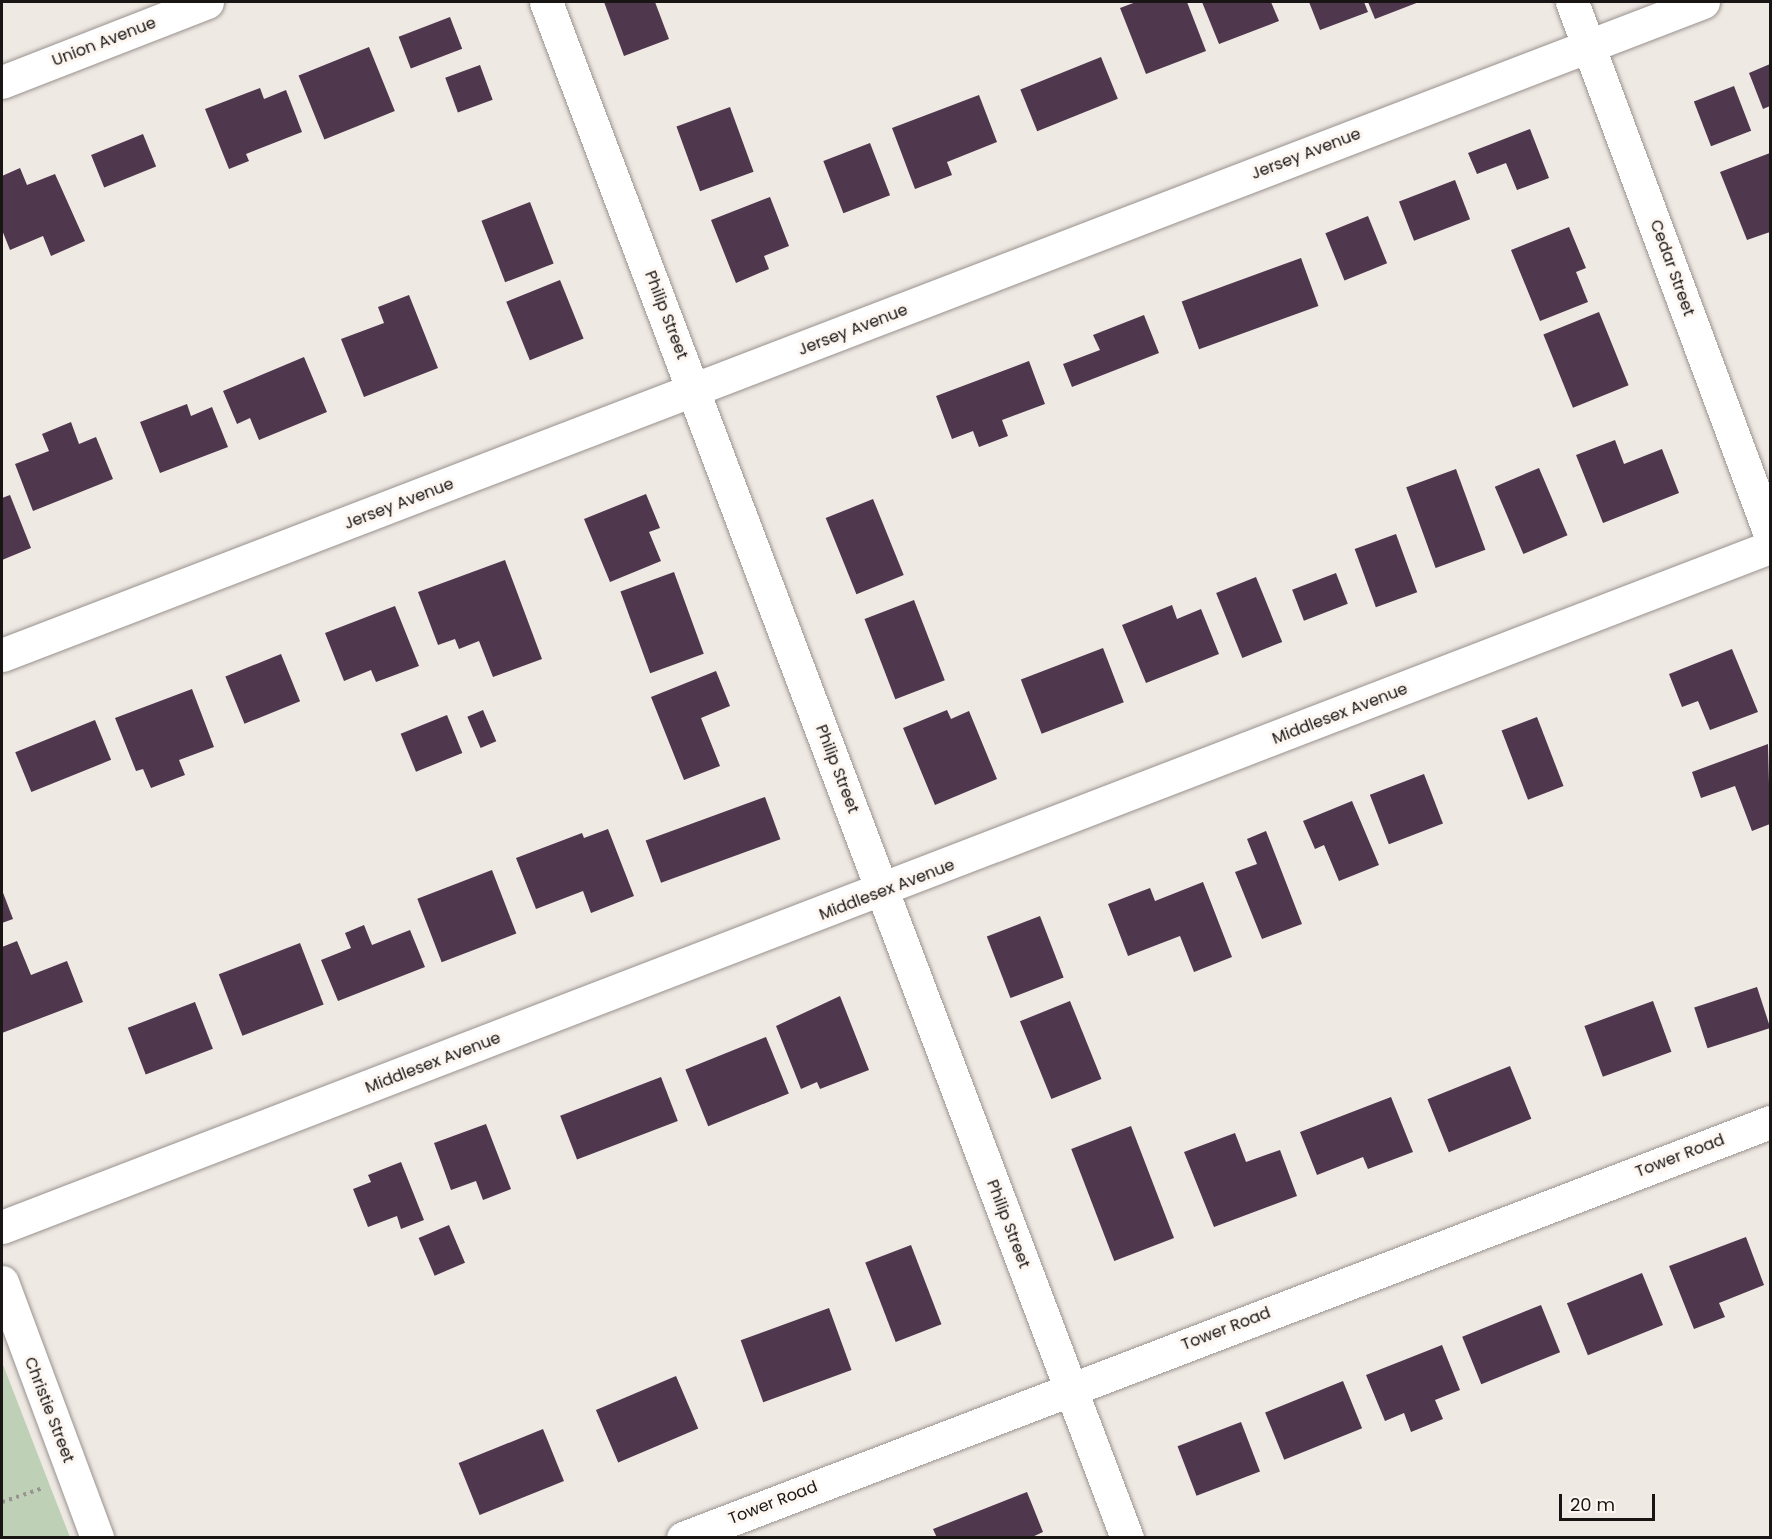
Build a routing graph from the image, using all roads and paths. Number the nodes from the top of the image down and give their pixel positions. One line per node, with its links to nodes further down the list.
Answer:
1 (207, 2): 6 (street, Union Avenue)
2 (546, 2): 7 (street, Philip Street)
3 (1572, 2): 5 (street, Cedar Street)
4 (1703, 2): 5 (street, Jersey Avenue)
5 (1589, 45): 7 (street, Jersey Avenue); 8 (street, Cedar Street)
6 (2, 82)
7 (695, 391): 10 (street, Jersey Avenue); 11 (street, Philip Street)
8 (1770, 534)
9 (1770, 547): 11 (street, Middlesex Avenue)
10 (2, 655)
11 (883, 891): 13 (street, Middlesex Avenue); 15 (street, Philip Street)
12 (1770, 1122): 15 (street, Tower Road)
13 (2, 1227)
14 (2, 1282): 18 (street, Christie Street)
15 (1070, 1388): 19 (street, Tower Road); 20 (street, Philip Street)
16 (50, 1486): 17 (path)
17 (2, 1502)
18 (98, 1538)
19 (683, 1538)
20 (1127, 1538)

